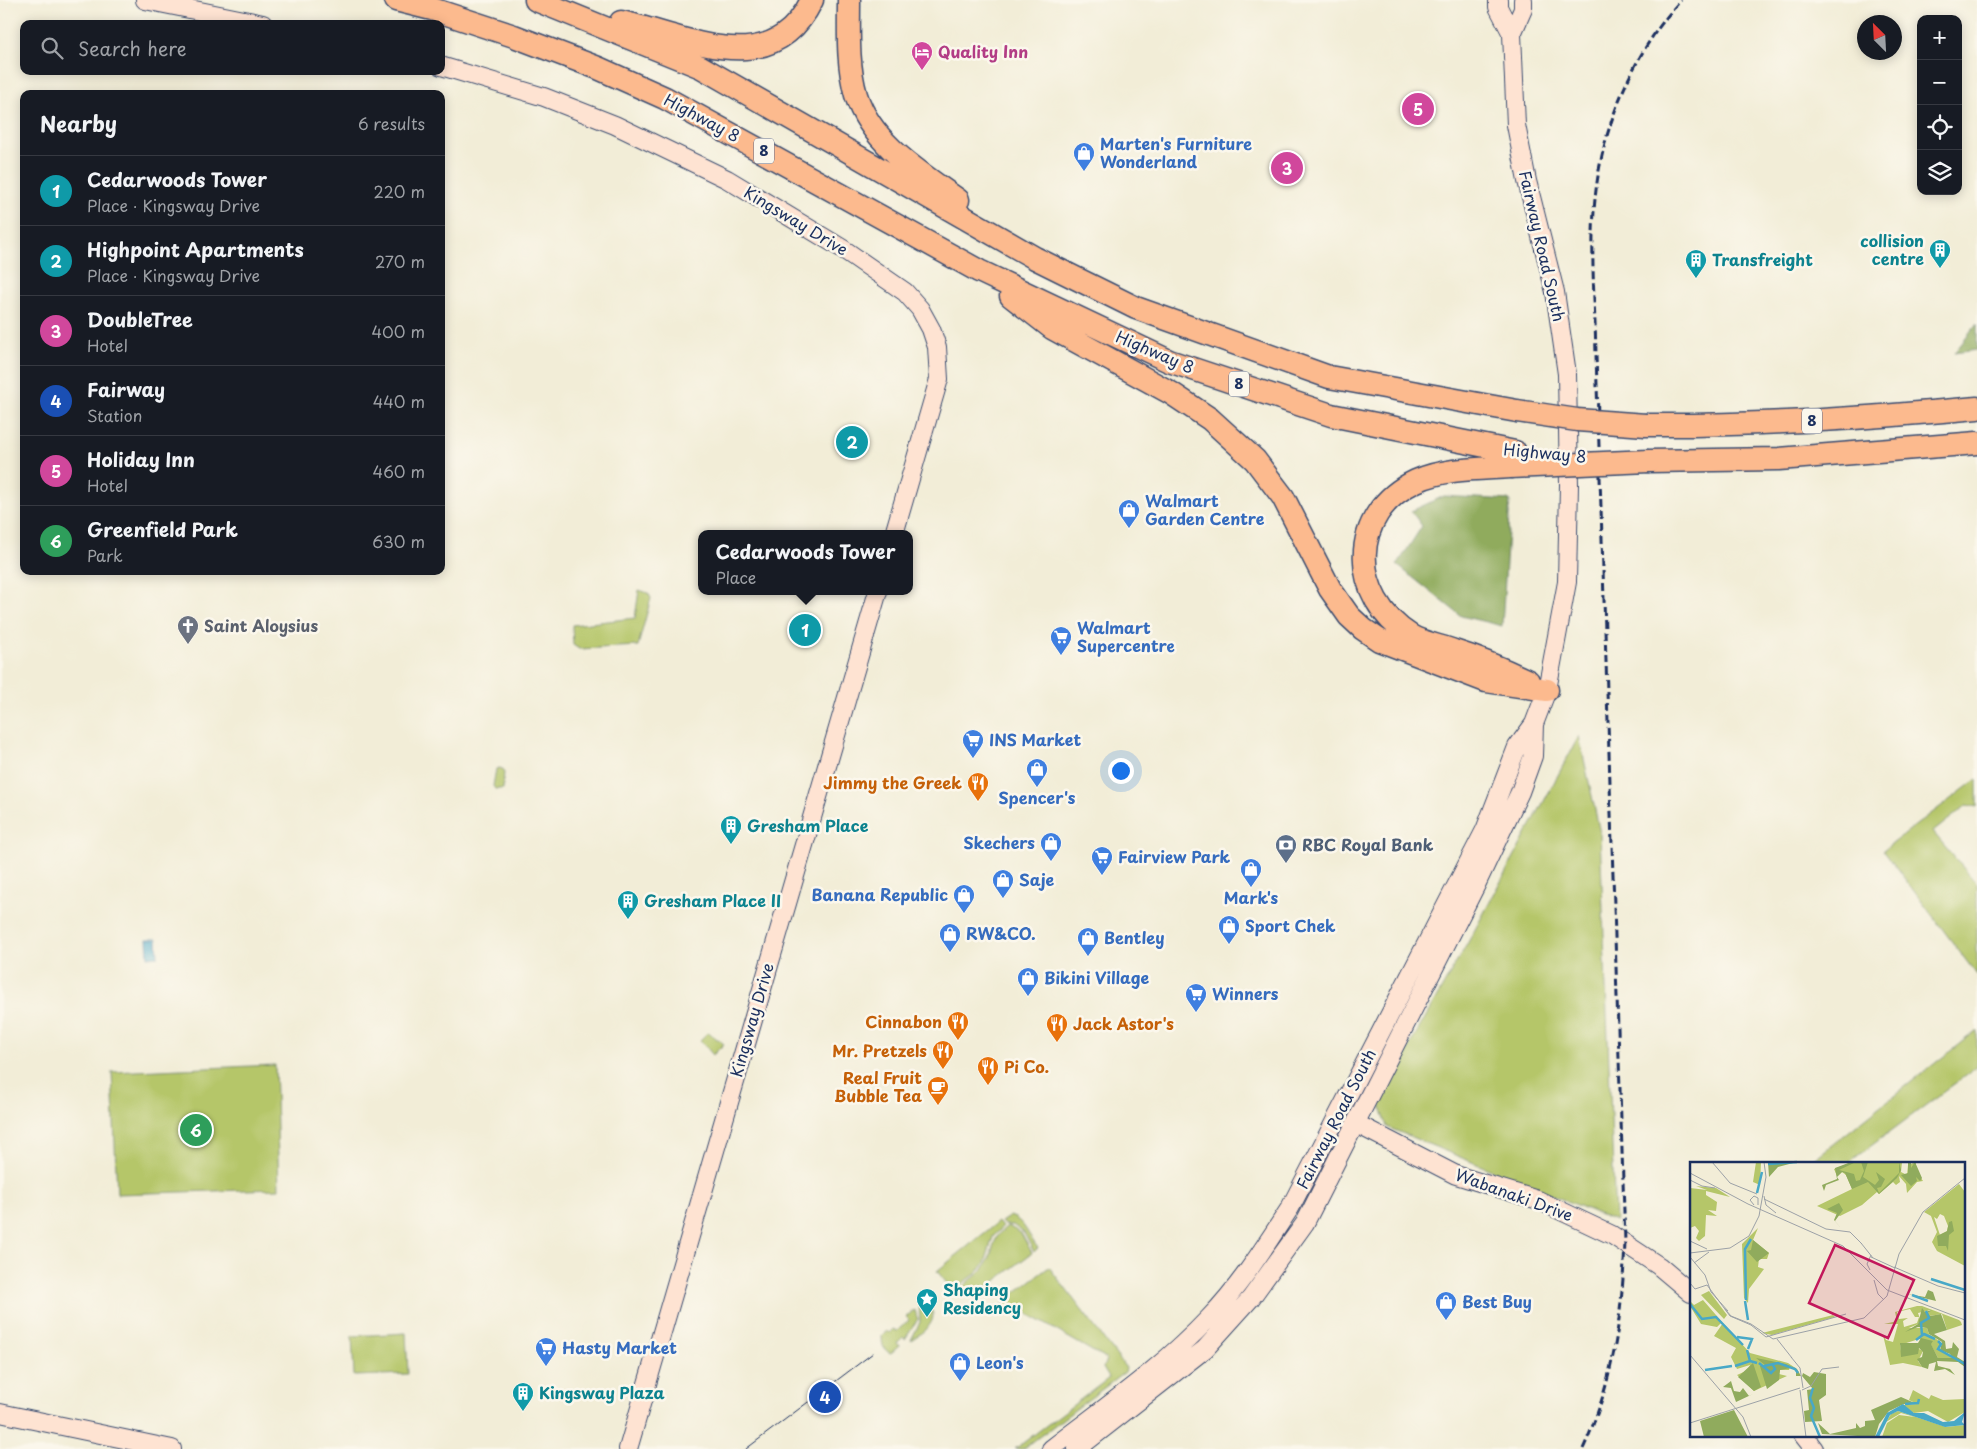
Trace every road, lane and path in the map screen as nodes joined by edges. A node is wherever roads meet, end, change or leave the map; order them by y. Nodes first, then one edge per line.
1 (145, 0) edge
2 (396, 0) edge
3 (536, 0) edge
4 (812, 0) edge
5 (849, 0) edge
6 (1498, 0) edge
7 (1523, 0) edge
8 (571, 12) junction
9 (243, 20) edge
10 (1512, 34) junction
11 (445, 67) edge
12 (989, 232) junction
13 (979, 271) junction
14 (1977, 408) edge
15 (1977, 443) edge
16 (1512, 459) junction
17 (895, 530) edge
18 (877, 595) edge
19 (1547, 690) junction
20 (1534, 724) junction
21 (1355, 1123) junction
22 (1690, 1292) edge
23 (0, 1413) edge
24 (1804, 1436) edge
25 (172, 1449) edge
26 (628, 1449) edge
27 (1051, 1449) edge
28 (1077, 1449) edge
29 (1814, 1449) edge

1 - 9 main road
2 - 13 highway, Highway 8 / 8
3 - 8 highway, Highway 8 / 8
4 - 8 highway
5 - 12 highway
6 - 10 main road, Fairway Road South
7 - 10 main road, Fairway Road South
8 - 12 highway, Highway 8 / 8
10 - 19 main road, Fairway Road South
11 - 17 main road, Kingsway Drive
12 - 14 highway, Highway 8 / 8, bridge
13 - 16 highway, Highway 8 / 8
13 - 19 highway
15 - 16 highway, Highway 8 / 8, bridge
16 - 19 highway
18 - 26 main road, Kingsway Drive
19 - 20 main road, Fairway Road South
20 - 21 main road, Fairway Road South
20 - 27 main road, Fairway Road South
21 - 22 main road, Wabanaki Drive
21 - 28 main road, Fairway Road South
23 - 25 main road
24 - 29 main road

